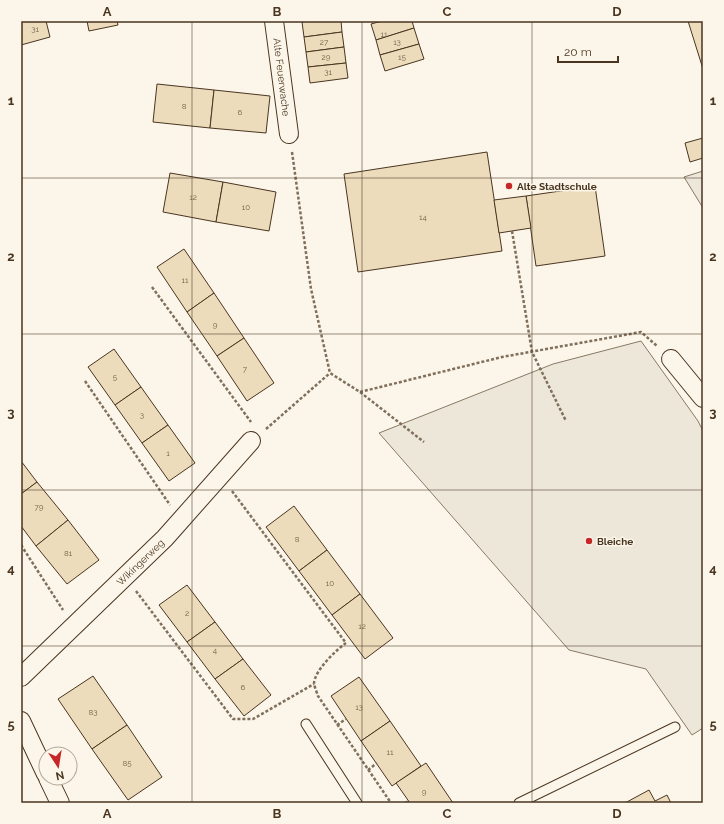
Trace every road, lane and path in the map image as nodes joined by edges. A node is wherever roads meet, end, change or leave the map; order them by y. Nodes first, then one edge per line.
1 (274, 21) edge
2 (289, 134) joint
3 (512, 231) dead end
4 (152, 287) dead end
5 (532, 352) junction
6 (671, 359) joint
7 (330, 373) junction
8 (85, 381) dead end
9 (360, 392) junction
10 (703, 398) edge
11 (566, 421) dead end
12 (256, 437) junction
13 (424, 442) dead end
14 (221, 476) junction
15 (181, 520) junction
16 (21, 544) edge
17 (125, 576) junction
18 (74, 626) junction
19 (21, 677) edge
20 (314, 684) junction
21 (346, 719) dead end
22 (21, 721) edge
23 (306, 724) dead end
24 (337, 725) junction
25 (675, 727) dead end
26 (38, 757) edge
27 (377, 763) dead end
28 (368, 770) junction
29 (52, 786) edge
30 (409, 801) dead end
31 (60, 803) edge
32 (357, 803) edge
33 (391, 803) edge
34 (406, 803) edge
35 (519, 803) edge

1 - 2 street, Alte Feuerwache
2 - 7 path
3 - 5 path
4 - 12 path
5 - 6 path
5 - 9 path
5 - 11 path
6 - 10 street
7 - 9 path
7 - 12 path
8 - 15 path
9 - 13 path
12 - 14 street, Wikingerweg
14 - 15 street, Wikingerweg
14 - 20 path
15 - 17 street, Wikingerweg
16 - 18 path
17 - 18 street, Wikingerweg
17 - 20 path
18 - 19 street, Wikingerweg
20 - 24 path
21 - 24 path
22 - 26 street
23 - 32 lane
24 - 28 path
25 - 35 lane
27 - 28 path
28 - 33 path
29 - 31 street
30 - 34 path

